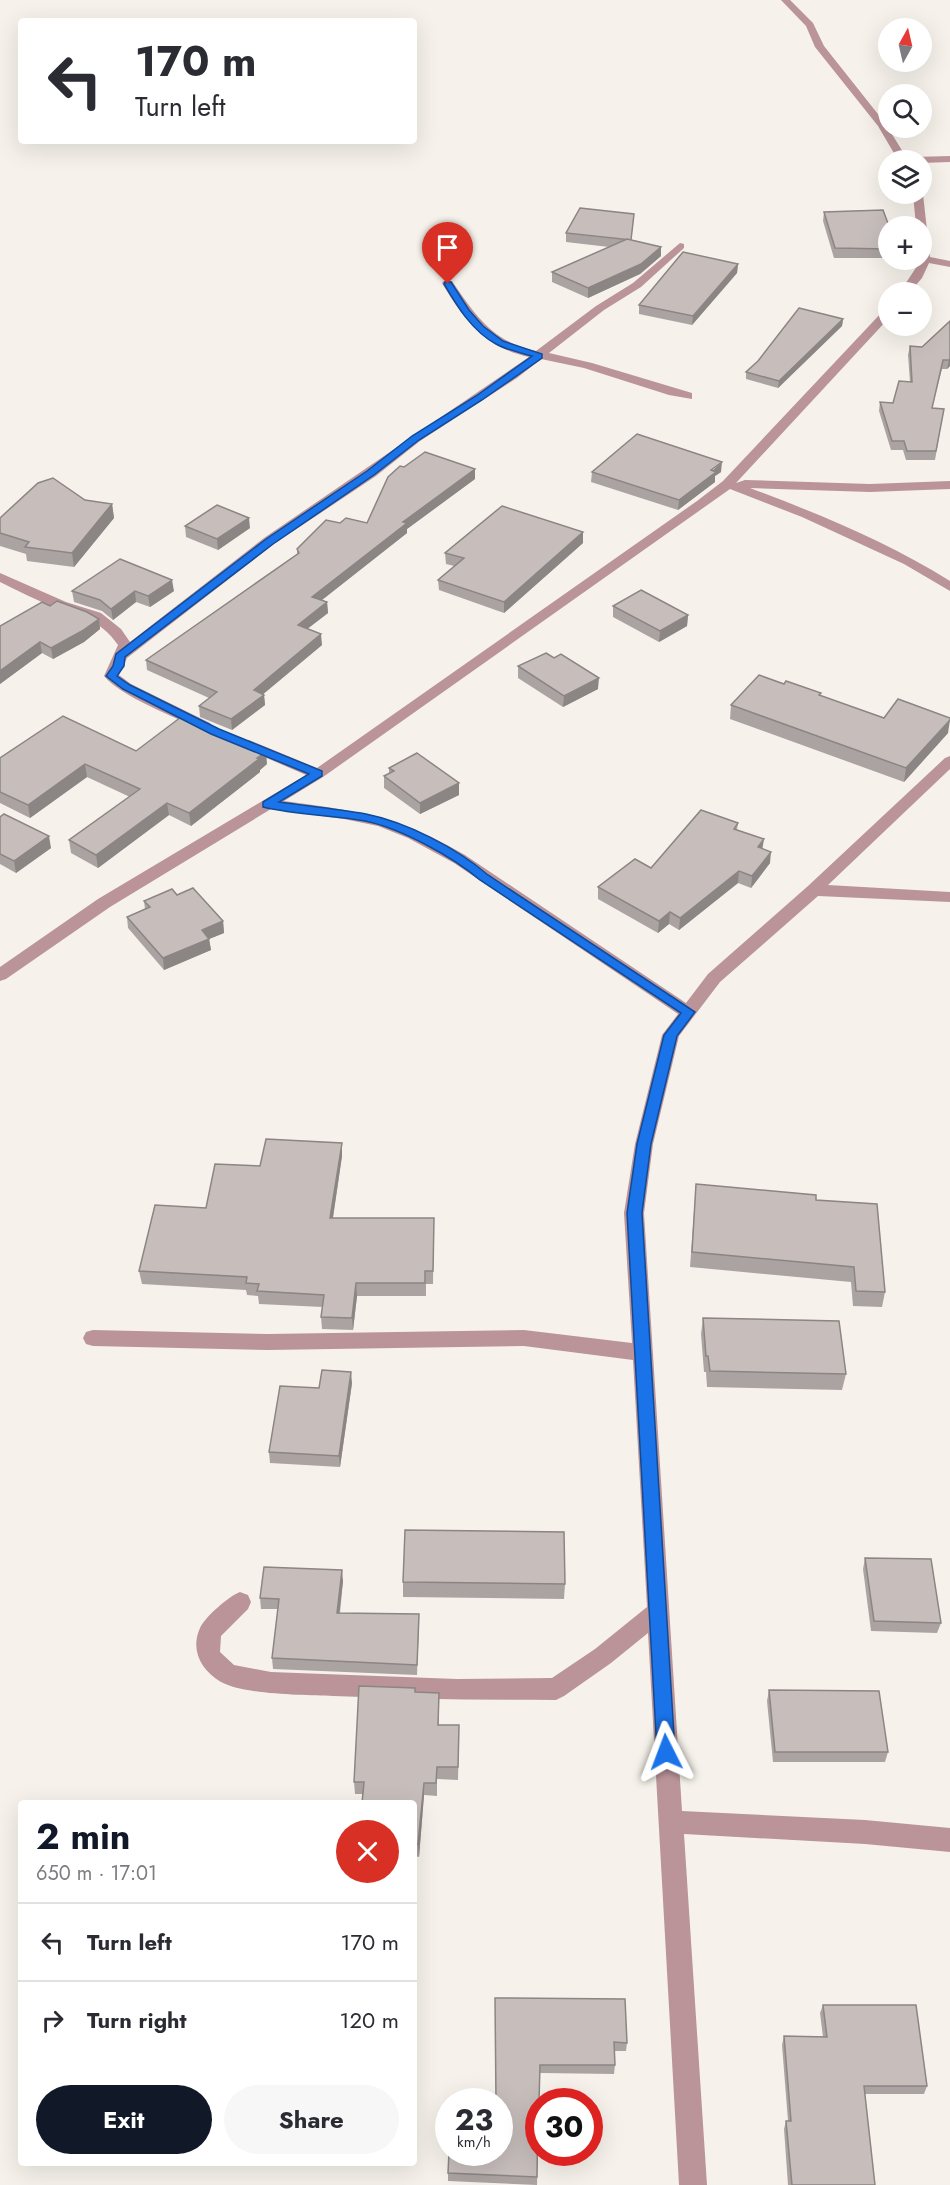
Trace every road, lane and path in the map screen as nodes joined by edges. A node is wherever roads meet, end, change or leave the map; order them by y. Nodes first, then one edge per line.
1 (784, 0) edge
2 (897, 150) edge
3 (950, 159) edge
4 (932, 160) edge
5 (680, 246) dead end
6 (932, 260) edge
7 (950, 264) edge
8 (448, 284) dead end
9 (878, 323) edge
10 (539, 356) junction
11 (688, 396) dead end
12 (728, 484) junction
13 (950, 484) edge
14 (0, 577) edge
15 (950, 587) edge
16 (120, 656) junction
17 (950, 761) edge
18 (318, 774) junction
19 (267, 804) junction
20 (814, 890) junction
21 (950, 897) edge
22 (0, 975) edge
23 (688, 1012) junction
24 (93, 1338) dead end
25 (643, 1353) junction
26 (240, 1602) dead end
27 (658, 1611) junction
28 (670, 1822) junction
29 (950, 1840) edge
30 (693, 2185) edge

1 - 2 street
3 - 4 street
5 - 10 street
6 - 7 street
8 - 10 street
9 - 12 street
10 - 11 street
10 - 16 street
12 - 13 street
12 - 15 street
12 - 18 street
14 - 16 street
16 - 18 street
17 - 20 street
18 - 19 street
19 - 22 street
19 - 23 street
20 - 21 street
20 - 23 street
23 - 25 street
24 - 25 street
25 - 27 street
26 - 27 street
27 - 28 street
28 - 29 street
28 - 30 street

